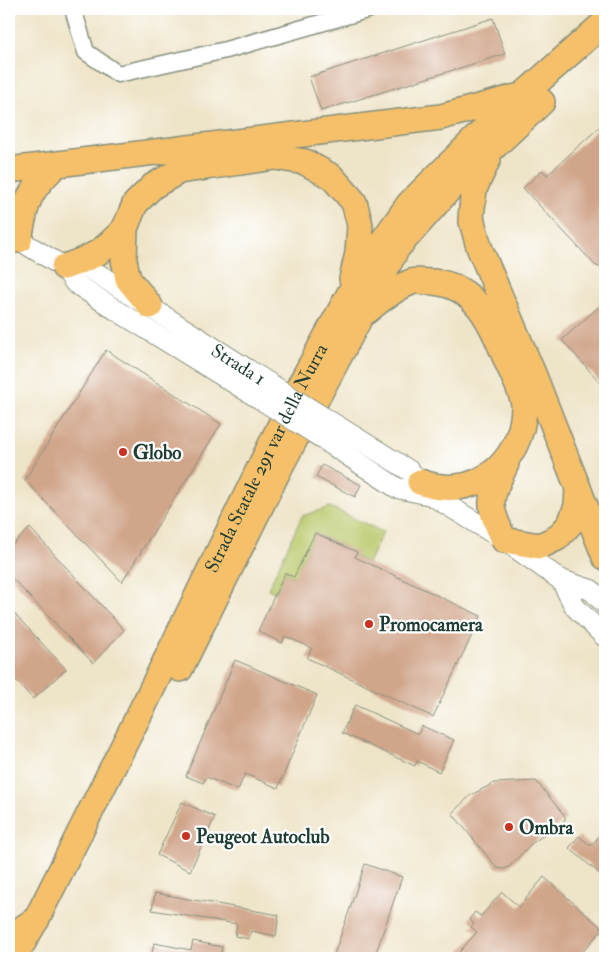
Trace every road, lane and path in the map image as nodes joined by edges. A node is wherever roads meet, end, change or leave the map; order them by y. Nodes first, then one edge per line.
1 (73, 9) edge
2 (370, 9) edge
3 (605, 22) edge
4 (605, 43) edge
5 (525, 95) junction
6 (500, 141) junction
7 (56, 165) junction
8 (9, 170) edge
9 (124, 228) junction
10 (12, 234) edge
11 (64, 267) junction
12 (349, 292) junction
13 (150, 306) junction
14 (359, 318) junction
15 (280, 401) junction
16 (510, 458) junction
17 (578, 488) junction
18 (425, 489) junction
19 (504, 540) junction
20 (605, 557) edge
21 (561, 580) junction
22 (605, 604) edge
23 (605, 637) edge
24 (36, 920) junction
25 (9, 938) edge
26 (14, 958) edge
27 (31, 958) edge

1 - 2 street
3 - 5 main road, Strada Statale 291 var della Nurra
4 - 6 main road, Strada Statale 291 var della Nurra
5 - 7 main road
5 - 12 main road, Strada Statale 291 var della Nurra
6 - 14 main road, Strada Statale 291 var della Nurra
6 - 17 main road
7 - 8 main road
7 - 10 main road
9 - 11 main road
9 - 12 main road
9 - 13 main road
10 - 11 street, Strada 1
11 - 13 street, Strada 1
11 - 15 street, Strada 1
12 - 24 main road, Strada Statale 291 var della Nurra
13 - 15 street, Strada 1
14 - 16 main road
14 - 27 main road, Strada Statale 291 var della Nurra
15 - 18 street, Strada 1, bridge
16 - 18 main road
16 - 19 main road
17 - 19 main road
17 - 20 main road
18 - 19 street, Strada 1
19 - 21 street, Strada 1
21 - 22 street, Strada 1
21 - 23 street, Strada 1
24 - 25 highway
24 - 26 main road, Strada Statale 291 var della Nurra

